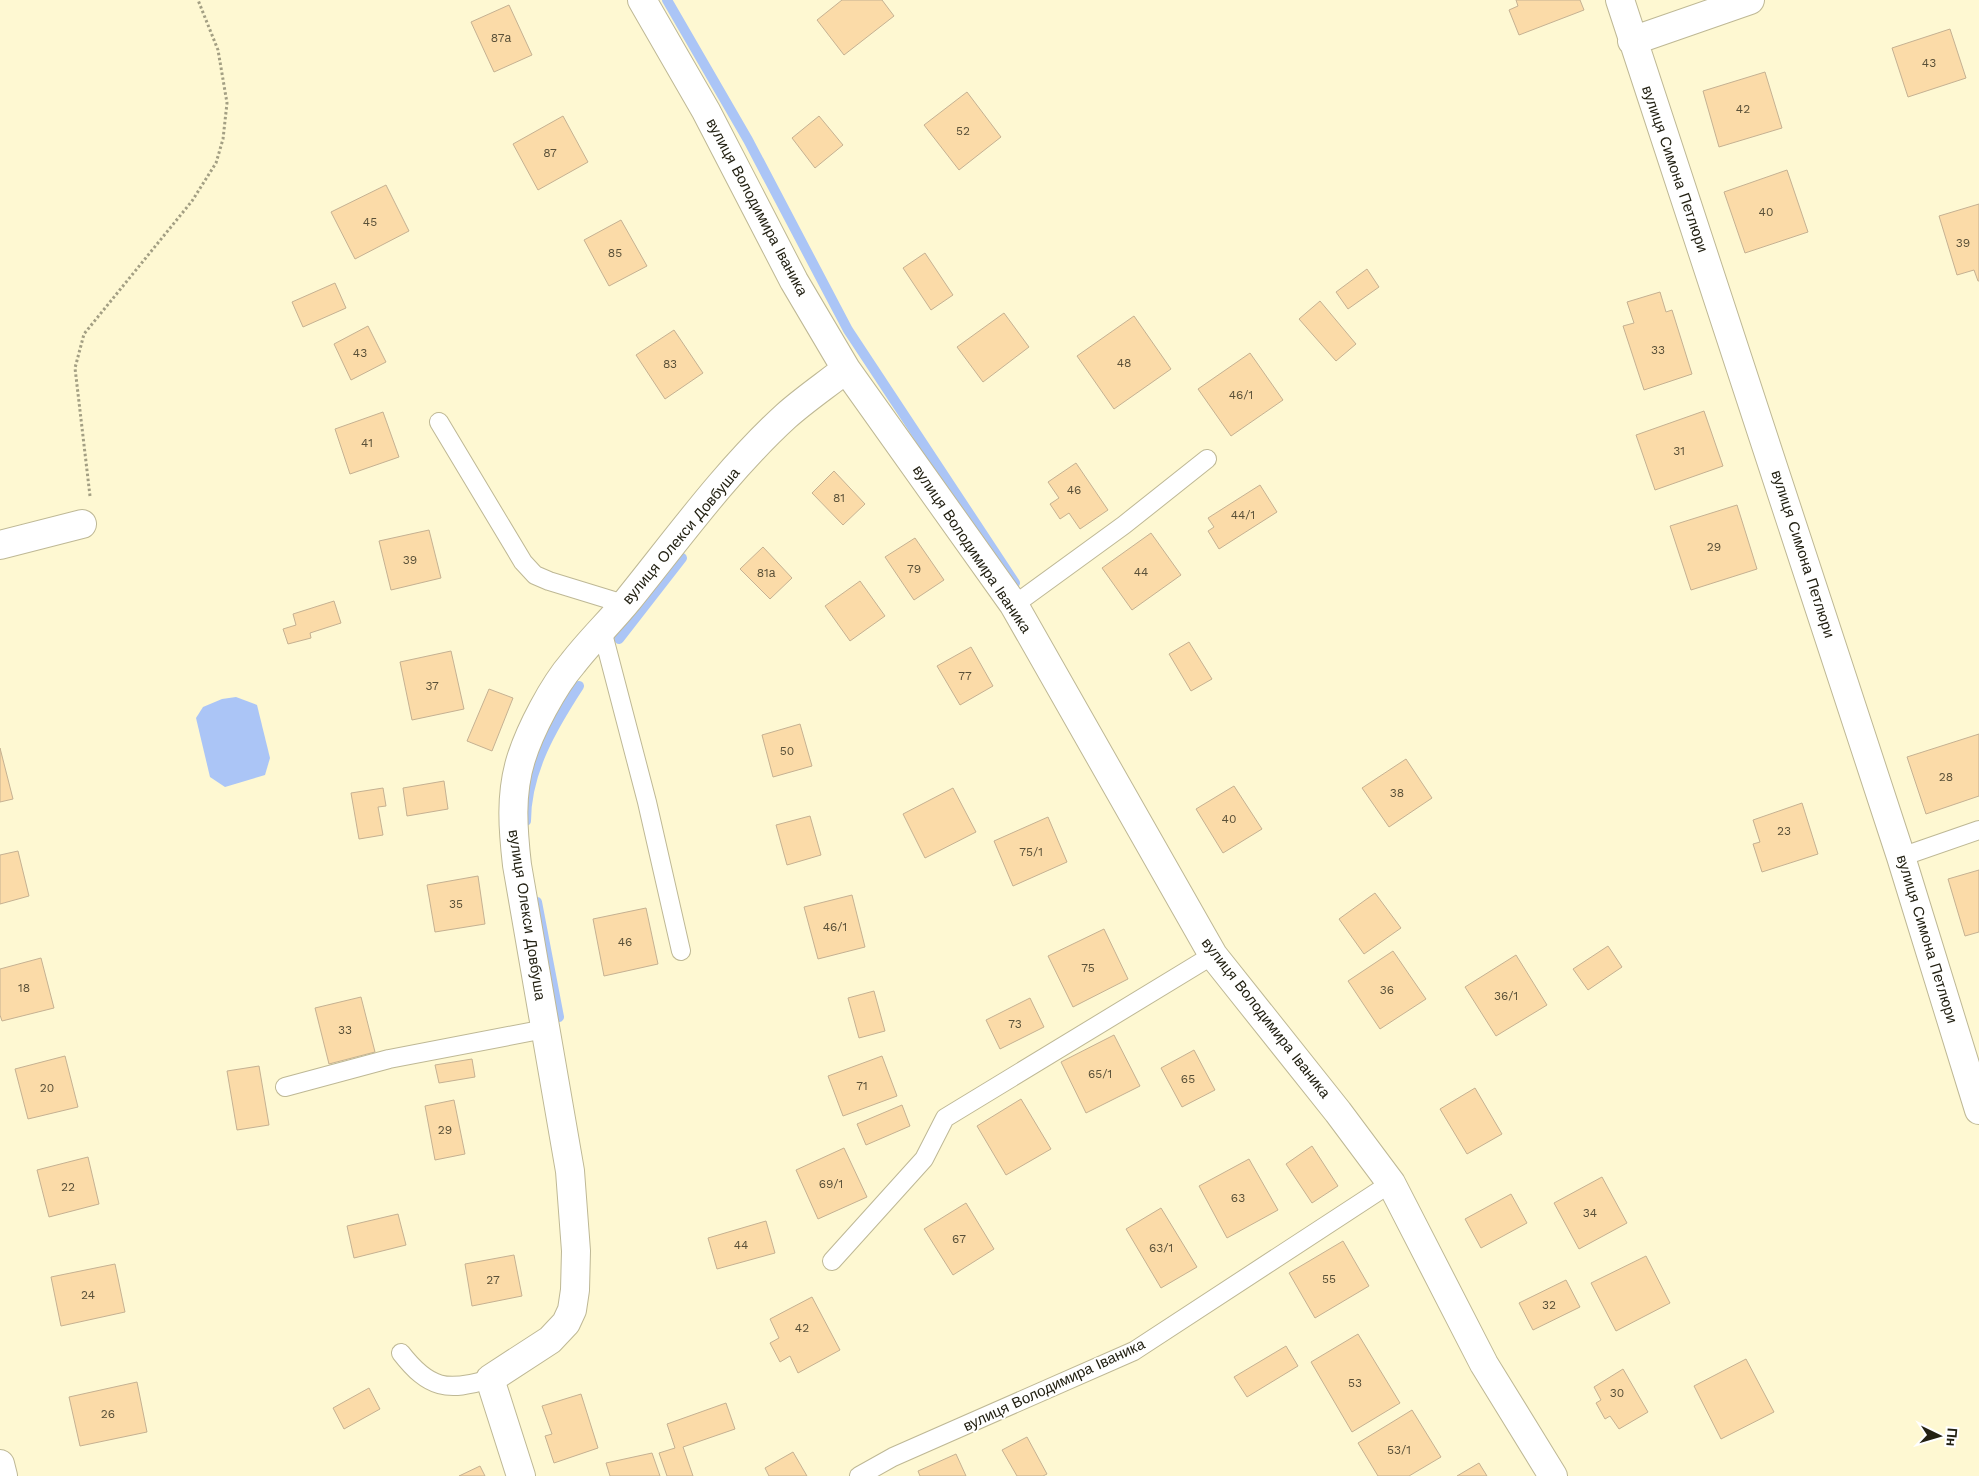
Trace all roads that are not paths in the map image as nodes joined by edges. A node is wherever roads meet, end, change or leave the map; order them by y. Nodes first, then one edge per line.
1 (642, 0) edge
2 (1620, 0) edge
3 (1750, 0) edge
4 (1632, 41) junction
5 (846, 369) junction
6 (439, 422) dead end
7 (1207, 459) dead end
8 (82, 524) road end
9 (0, 545) edge
10 (624, 604) junction
11 (1014, 605) junction
12 (602, 630) junction
13 (1979, 830) edge
14 (1902, 857) junction
15 (681, 951) dead end
16 (1213, 955) junction
17 (546, 1029) junction
18 (285, 1087) dead end
19 (1979, 1110) edge
20 (1392, 1183) junction
21 (832, 1261) dead end
22 (401, 1353) dead end
23 (490, 1379) junction
24 (0, 1464) edge
25 (3, 1476) edge
26 (521, 1476) edge
27 (859, 1476) edge
28 (1553, 1476) edge

1 - 5 street, вулиця Володимира Іваника
2 - 4 street, вулиця Симона Петлюри
3 - 4 street
4 - 14 street, вулиця Симона Петлюри
5 - 10 street, вулиця Олекси Довбуша
5 - 11 street, вулиця Володимира Іваника
6 - 10 lane
7 - 11 lane
8 - 9 street
10 - 12 street, вулиця Олекси Довбуша
11 - 16 street, вулиця Володимира Іваника
12 - 15 lane
12 - 17 street, вулиця Олекси Довбуша
13 - 14 lane
14 - 19 street, вулиця Симона Петлюри
16 - 20 street, вулиця Володимира Іваника
16 - 21 lane
17 - 18 lane
17 - 23 street, вулиця Олекси Довбуша
20 - 27 lane, вулиця Володимира Іваника
20 - 28 street, вулиця Володимира Іваника
22 - 23 lane
23 - 26 street
24 - 25 street

